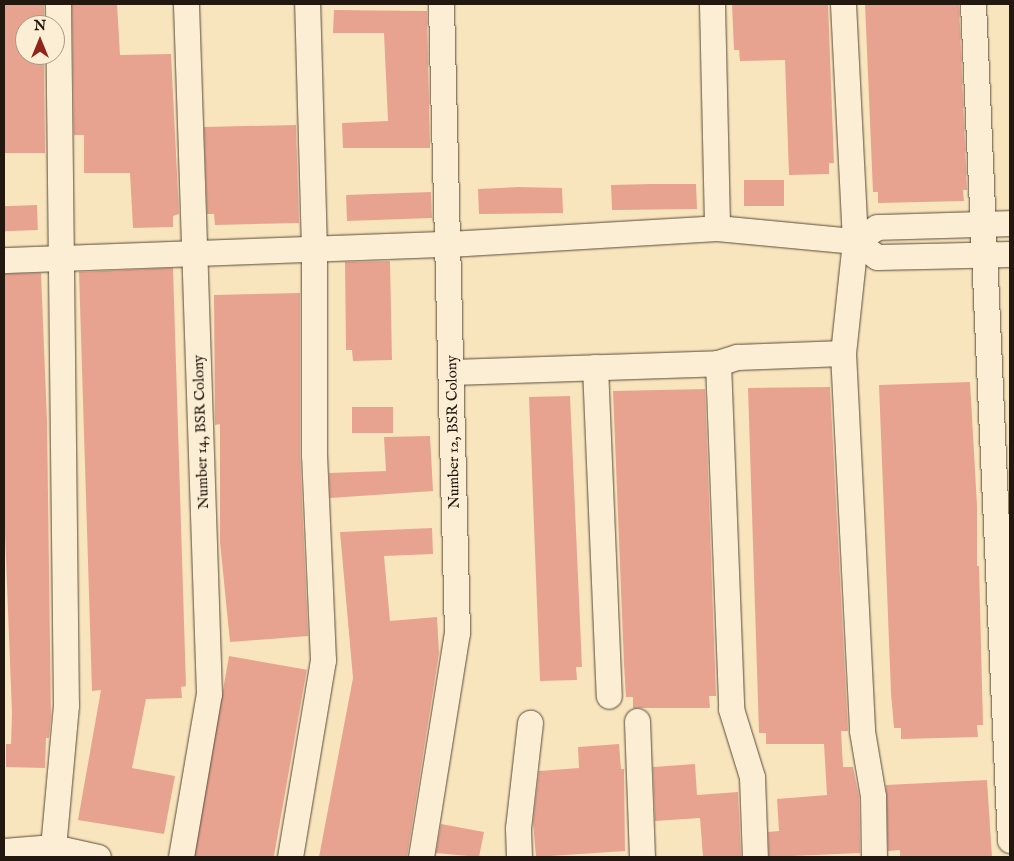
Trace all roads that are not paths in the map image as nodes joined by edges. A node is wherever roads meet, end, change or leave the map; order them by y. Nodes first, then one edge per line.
1 (58, 4) edge
2 (186, 4) edge
3 (307, 4) edge
4 (441, 4) edge
5 (712, 4) edge
6 (843, 4) edge
7 (973, 4) edge
8 (982, 223) junction
9 (1010, 223) edge
10 (717, 228) junction
11 (855, 241) junction
12 (449, 244) junction
13 (314, 250) junction
14 (195, 254) junction
15 (984, 254) junction
16 (1010, 254) edge
17 (60, 259) junction
18 (4, 260) edge
19 (843, 353) junction
20 (718, 363) junction
21 (594, 367) junction
22 (452, 372) junction
23 (609, 696) dead end
24 (637, 721) dead end
25 (530, 723) dead end
26 (1010, 840) edge
27 (46, 848) junction
28 (4, 850) edge
29 (98, 857) edge
30 (181, 857) edge
31 (290, 857) edge
32 (421, 857) edge
33 (519, 857) edge
34 (642, 857) edge
35 (755, 857) edge
36 (874, 857) edge

1 - 17 street
2 - 14 street, Number 14, BSR Colony
3 - 13 street
4 - 12 street, Number 12, BSR Colony
5 - 10 street
6 - 11 street
7 - 8 street
8 - 9 street
8 - 11 street
8 - 15 street
10 - 11 street
10 - 12 street
11 - 15 street
11 - 19 street
12 - 13 street
12 - 22 street, Number 12, BSR Colony
13 - 14 street
13 - 31 street
14 - 17 street
14 - 30 street, Number 14, BSR Colony
15 - 16 street
15 - 26 street
17 - 18 street
17 - 27 street
19 - 20 street
19 - 36 street
20 - 21 street
20 - 35 street
21 - 22 street
21 - 23 street
22 - 32 street, Number 12, BSR Colony
24 - 34 street
25 - 33 street
27 - 28 street
27 - 29 street

